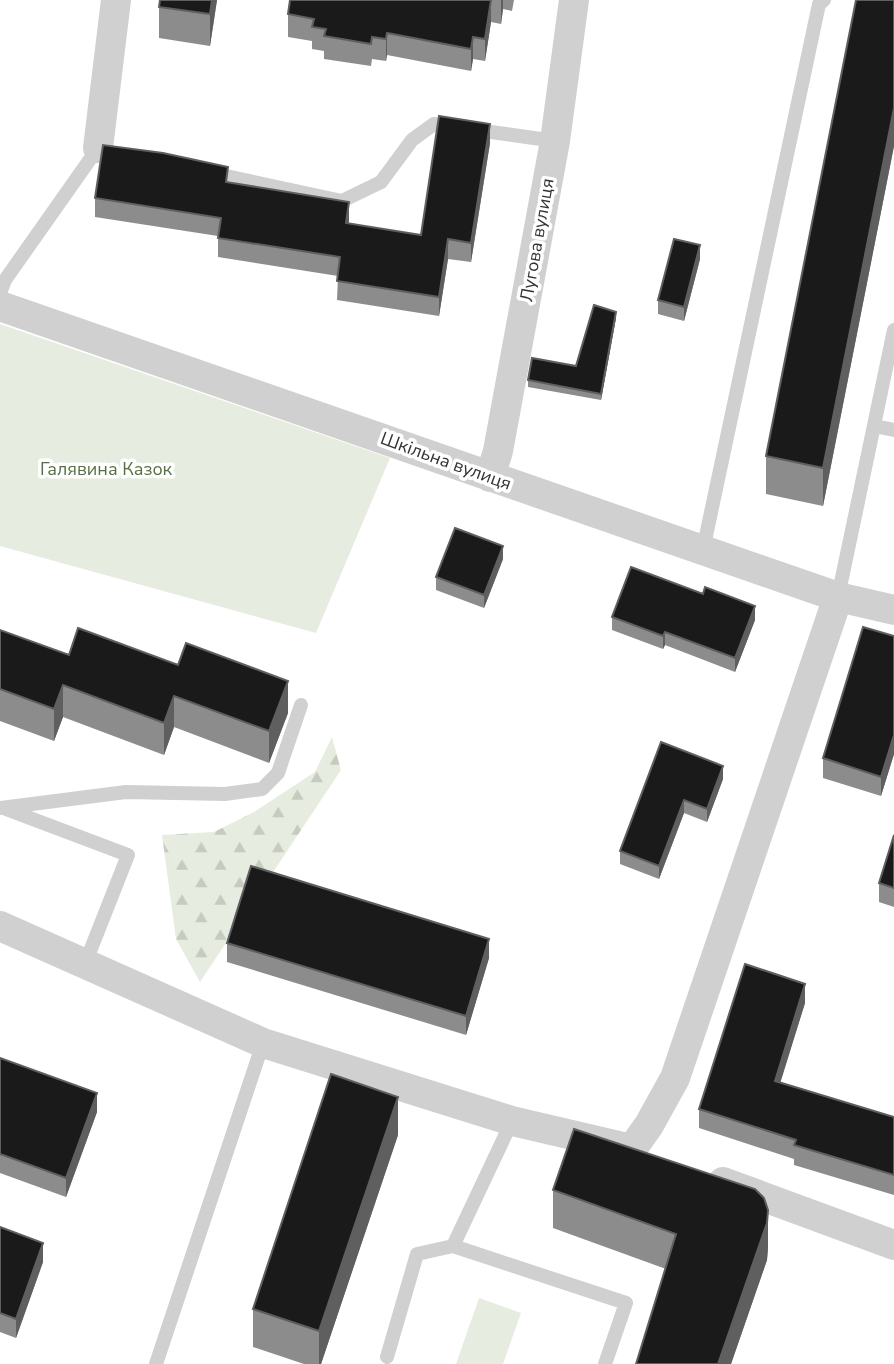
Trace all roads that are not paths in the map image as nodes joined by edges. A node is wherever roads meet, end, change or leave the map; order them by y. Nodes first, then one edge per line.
1 (116, 0) edge
2 (574, 0) edge
3 (824, 0) edge
4 (555, 141) junction
5 (110, 151) joint
6 (200, 170) edge
7 (0, 293) edge
8 (0, 306) edge
9 (894, 330) edge
10 (874, 426) junction
11 (894, 430) edge
12 (490, 477) junction
13 (703, 550) junction
14 (838, 597) junction
15 (894, 610) edge
16 (301, 705) dead end
17 (1, 808) edge
18 (0, 926) edge
19 (85, 964) junction
20 (263, 1043) junction
21 (512, 1121) junction
22 (694, 1172) edge
23 (894, 1245) edge
24 (453, 1247) junction
25 (387, 1357) dead end
26 (156, 1364) edge
27 (605, 1364) edge

1 - 5 street
2 - 4 street, Лугова вулиця
3 - 13 lane
4 - 6 lane
4 - 12 street, Лугова вулиця
5 - 7 lane
8 - 12 street, Шкільна вулиця
9 - 10 lane
10 - 11 lane
10 - 14 lane
12 - 13 street, Шкільна вулиця
13 - 14 street, Шкільна вулиця
14 - 15 street, Шкільна вулиця
14 - 21 street
16 - 17 lane
17 - 19 lane
18 - 19 street
19 - 20 street
20 - 21 street
20 - 26 lane
21 - 24 lane
22 - 23 street
24 - 25 lane
24 - 27 lane

